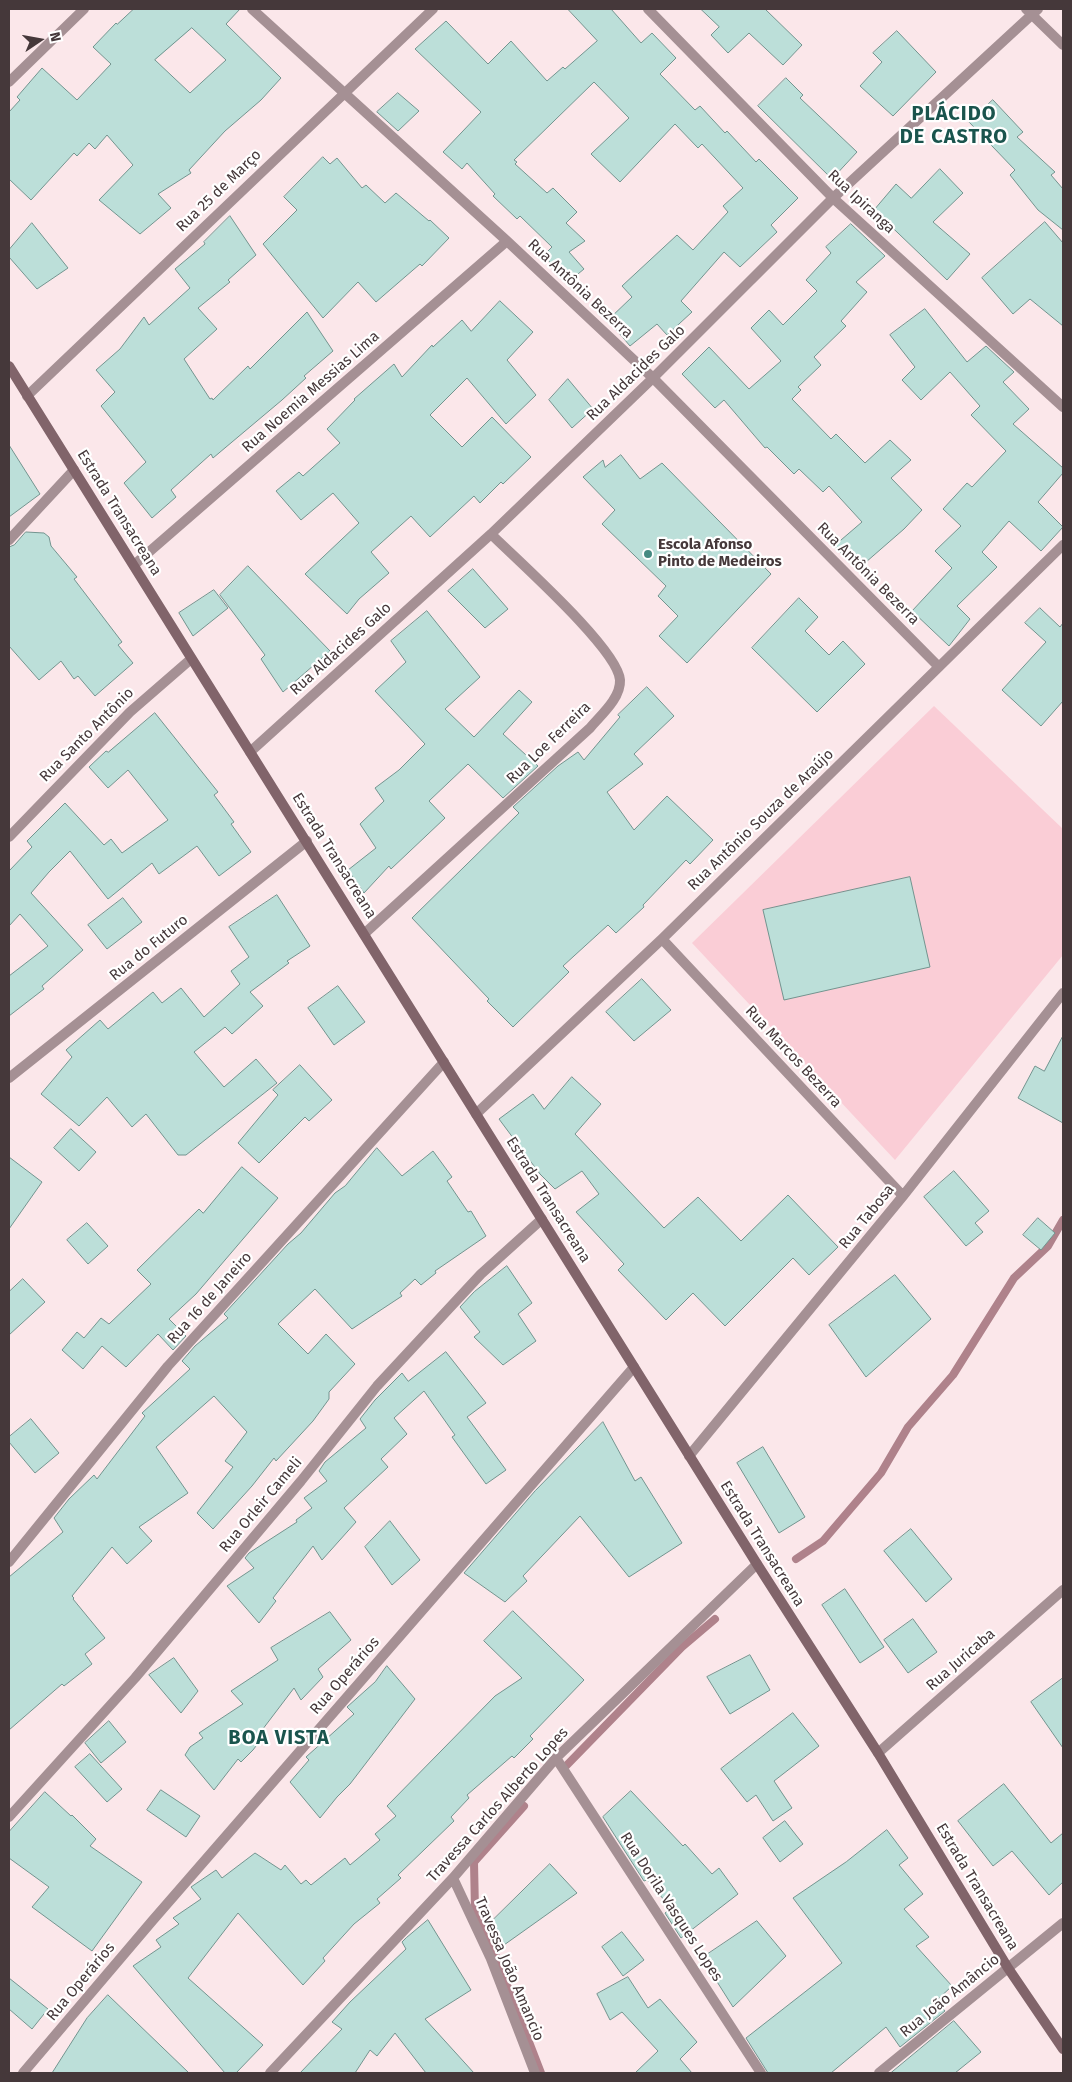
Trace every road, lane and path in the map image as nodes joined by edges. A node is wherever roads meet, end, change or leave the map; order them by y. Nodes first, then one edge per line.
1 (84, 9) edge
2 (252, 9) edge
3 (433, 9) edge
4 (648, 9) edge
5 (1032, 11) edge
6 (1063, 45) edge
7 (9, 82) edge
8 (344, 92) junction
9 (833, 198) junction
10 (507, 242) junction
11 (9, 366) edge
12 (653, 378) junction
13 (27, 396) junction
14 (1063, 408) edge
15 (74, 470) junction
16 (490, 534) junction
17 (9, 540) edge
18 (1063, 544) edge
19 (134, 565) junction
20 (191, 658) junction
21 (939, 667) junction
22 (250, 752) junction
23 (9, 837) edge
24 (307, 841) junction
25 (364, 934) junction
26 (662, 939) junction
27 (1063, 993) edge
28 (444, 1062) junction
29 (9, 1078) edge
30 (476, 1114) junction
31 (903, 1196) junction
32 (542, 1219) junction
33 (634, 1367) junction
34 (689, 1456) junction
35 (9, 1562) edge
36 (757, 1564) junction
37 (1063, 1590) edge
38 (878, 1753) junction
39 (556, 1758) junction
40 (9, 1817) edge
41 (453, 1878) junction
42 (1063, 1923) edge
43 (1008, 1968) junction
44 (1063, 2049) edge
45 (23, 2073) edge
46 (270, 2073) edge
47 (535, 2073) edge
48 (761, 2073) edge
49 (879, 2073) edge

1 - 7 street
2 - 8 street, Rua Antônia Bezerra
3 - 8 street, Rua 25 de Março
4 - 9 street, Rua Ipiranga
5 - 6 street
5 - 9 street, Rua Aldacides Galo
8 - 10 street, Rua Antônia Bezerra
8 - 13 street, Rua 25 de Março
9 - 12 street, Rua Aldacides Galo
9 - 14 street, Rua Ipiranga
10 - 12 street, Rua Antônia Bezerra
10 - 19 street, Rua Noemia Messias Lima
11 - 13 street, Estrada Transacreana
12 - 16 street, Rua Aldacides Galo
12 - 21 street, Rua Antônia Bezerra
13 - 15 street, Estrada Transacreana
15 - 17 street
15 - 19 street, Estrada Transacreana
16 - 22 street, Rua Aldacides Galo
16 - 25 street, Rua Loe Ferreira
18 - 21 street, Rua Antônio Souza de Araújo
19 - 20 street, Estrada Transacreana
20 - 22 street, Estrada Transacreana
20 - 23 street, Rua Santo Antônio
21 - 26 street, Rua Antônio Souza de Araújo
22 - 24 street, Estrada Transacreana
24 - 25 street, Estrada Transacreana
24 - 29 street, Rua do Futuro
25 - 28 street, Estrada Transacreana
26 - 30 street, Rua Antônio Souza de Araújo
26 - 31 street, Rua Marcos Bezerra
27 - 31 street, Rua Tabosa
28 - 30 street, Estrada Transacreana
28 - 35 street, Rua 16 de Janeiro
30 - 32 street, Estrada Transacreana
31 - 34 street, Rua Tabosa
32 - 33 street, Estrada Transacreana
32 - 40 street, Rua Orleir Cameli
33 - 34 street, Estrada Transacreana
33 - 45 street, Rua Operários
34 - 36 street, Estrada Transacreana
36 - 38 street, Estrada Transacreana
36 - 39 street, Travessa Carlos Alberto Lopes
37 - 38 street, Rua Juricaba
38 - 43 street, Estrada Transacreana
39 - 41 street, Travessa Carlos Alberto Lopes
39 - 48 street, Rua Dorila Vasques Lopes
41 - 46 street, Travessa Carlos Alberto Lopes
41 - 47 street, Travessa João Amancio
42 - 43 street, Rua João Amâncio
43 - 44 street, Estrada Transacreana
43 - 49 street, Rua João Amâncio

